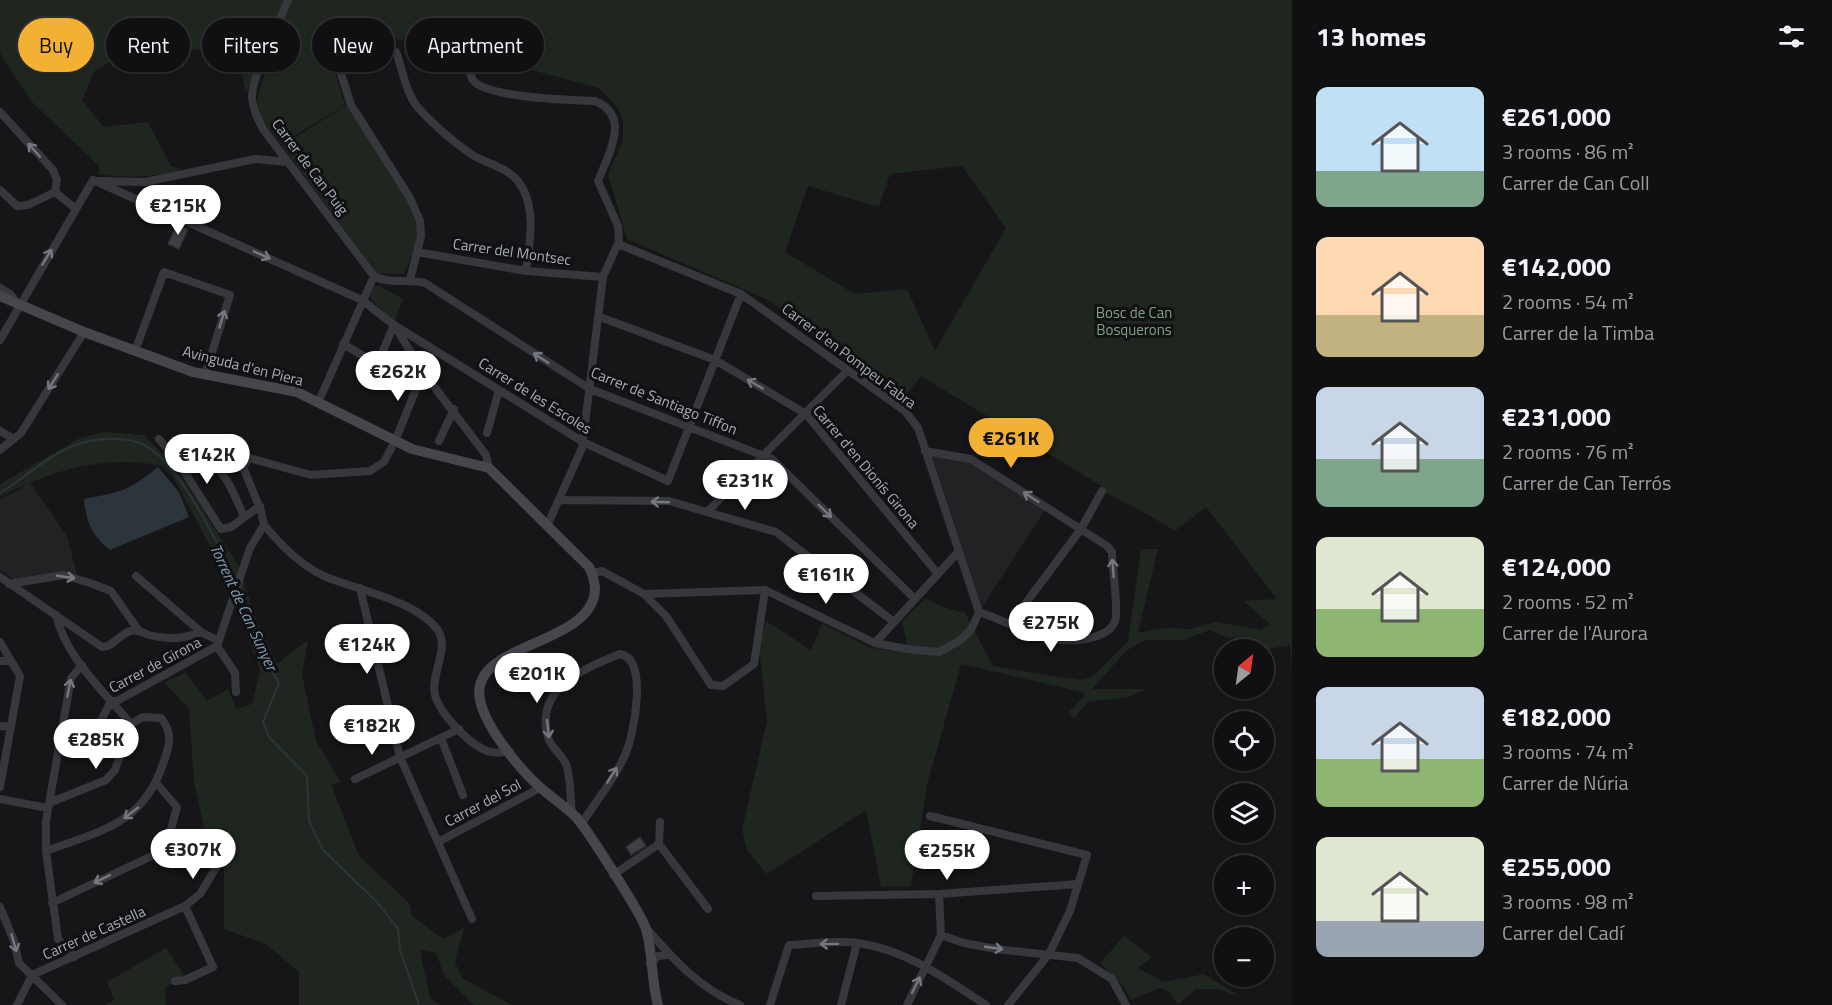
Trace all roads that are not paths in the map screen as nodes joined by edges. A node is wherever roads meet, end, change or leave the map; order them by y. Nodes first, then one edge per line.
1 (288, 0) edge
2 (396, 52) dead end
3 (341, 72) edge
4 (470, 72) edge
5 (0, 112) edge
6 (288, 162) junction
7 (93, 180) junction
8 (0, 190) edge
9 (55, 192) junction
10 (76, 209) junction
11 (618, 244) junction
12 (417, 252) junction
13 (526, 271) junction
14 (374, 276) junction
15 (603, 277) junction
16 (410, 279) junction
17 (0, 288) edge
18 (741, 294) junction
19 (0, 296) edge
20 (362, 300) junction
21 (19, 305) junction
22 (600, 317) junction
23 (394, 325) junction
24 (84, 332) junction
25 (0, 340) edge
26 (343, 344) junction
27 (135, 351) junction
28 (715, 360) junction
29 (848, 370) junction
30 (423, 372) junction
31 (205, 375) junction
32 (590, 389) junction
33 (499, 390) junction
34 (318, 403) junction
35 (454, 409) junction
36 (806, 414) junction
37 (689, 426) junction
38 (0, 431) edge
39 (487, 433) dead end
40 (14, 439) junction
41 (159, 439) dead end
42 (395, 441) junction
43 (439, 441) dead end
44 (583, 442) junction
45 (192, 444) dead end
46 (0, 450) edge
47 (925, 451) junction
48 (763, 456) junction
49 (489, 468) junction
50 (1102, 491) dead end
51 (560, 500) junction
52 (260, 506) junction
53 (707, 512) junction
54 (244, 517) junction
55 (264, 525) junction
56 (547, 526) junction
57 (1081, 529) junction
58 (958, 552) junction
59 (593, 573) junction
60 (938, 574) junction
61 (135, 576) dead end
62 (0, 577) edge
63 (9, 584) junction
64 (360, 588) junction
65 (765, 590) junction
66 (644, 594) junction
67 (915, 599) junction
68 (979, 612) junction
69 (56, 615) junction
70 (894, 622) junction
71 (1011, 623) junction
72 (139, 631) junction
73 (201, 632) junction
74 (0, 642) edge
75 (217, 643) junction
76 (875, 643) junction
77 (0, 661) edge
78 (11, 661) junction
79 (82, 665) junction
80 (236, 692) dead end
81 (111, 701) junction
82 (131, 724) junction
83 (0, 726) edge
84 (11, 727) junction
85 (459, 729) junction
86 (441, 738) junction
87 (58, 752) junction
88 (510, 752) junction
89 (400, 757) junction
90 (355, 779) dead end
91 (157, 784) junction
92 (0, 787) edge
93 (540, 788) junction
94 (463, 795) dead end
95 (0, 799) edge
96 (49, 806) junction
97 (572, 814) junction
98 (930, 816) dead end
99 (660, 822) dead end
100 (581, 825) junction
101 (438, 842) junction
102 (659, 844) junction
103 (46, 851) junction
104 (217, 866) dead end
105 (613, 875) junction
106 (1078, 884) junction
107 (939, 894) junction
108 (816, 896) dead end
109 (52, 903) junction
110 (185, 906) junction
111 (0, 907) edge
112 (708, 909) dead end
113 (472, 919) dead end
114 (646, 928) junction
115 (941, 935) junction
116 (857, 943) junction
117 (662, 945) junction
118 (648, 947) junction
119 (1049, 954) junction
120 (668, 955) junction
121 (74, 957) junction
122 (677, 961) junction
123 (650, 963) junction
124 (926, 966) junction
125 (32, 975) junction
126 (175, 981) dead end
127 (17, 1005) edge
128 (62, 1005) edge
129 (658, 1005) edge
130 (740, 1005) edge
131 (770, 1005) edge
132 (841, 1005) edge
133 (907, 1005) edge
134 (986, 1005) edge
135 (1008, 1005) edge
136 (1126, 1005) edge

1 - 6 street, Carrer de Can Puig
2 - 13 street
3 - 12 street
4 - 11 street
9 -> 5 street
6 - 7 street
6 - 14 street, Carrer de Can Puig
7 - 10 street
7 -> 20 street
8 - 9 street
9 - 10 street
21 -> 10 street
11 - 15 street
11 - 18 street, Carrer d'en Pompeu Fabra
12 - 13 street, Carrer del Montsec
12 - 16 street
13 - 15 street, Carrer del Montsec
14 - 16 street, Carrer de Santiago Tiffon
14 - 20 street
15 - 22 street
32 -> 16 street, Carrer de Santiago Tiffon
17 - 21 street, Avinguda d'en Piera
18 - 28 street
18 - 29 street, Carrer d'en Pompeu Fabra
19 - 21 street, Avinguda d'en Piera
20 - 23 street
20 - 26 street
21 - 24 street, Avinguda d'en Piera
21 - 25 street
22 - 28 street, Carrer d'en Dionís Girona
22 - 32 street
23 - 26 street
23 - 30 street
23 - 33 street, Carrer de les Escoles
24 - 27 street, Avinguda d'en Piera
24 -> 40 street
26 - 34 street
27 - 31 street, Avinguda d'en Piera
31 -> 27 street
36 -> 28 street, Carrer d'en Dionís Girona
28 - 37 street
29 - 36 street
29 - 47 street, Carrer d'en Pompeu Fabra
30 - 35 street
30 - 42 street
31 - 34 street, Avinguda d'en Piera
32 - 37 street, Carrer de Santiago Tiffon
32 - 44 street
33 - 39 street
33 - 44 street, Carrer de les Escoles
34 - 42 street, Avinguda d'en Piera
35 - 43 street
35 - 49 street
36 - 48 street
36 - 60 street, Carrer d'en Dionís Girona
37 - 44 street, Carrer de les Escoles
37 - 48 street, Carrer de Santiago Tiffon
38 - 40 street
40 - 46 street
41 - 54 street
42 - 49 street, Avinguda d'en Piera
42 - 52 street
44 - 51 street
45 - 54 street
57 -> 47 street
47 - 58 street, Carrer d'en Pompeu Fabra
48 - 53 street
48 -> 67 street, Carrer de Santiago Tiffon
49 - 56 street
50 - 57 street
53 -> 51 street
51 - 56 street
52 - 54 street
52 - 55 street
53 - 70 street
55 - 64 street
55 - 75 street
56 - 59 street
57 - 71 street
71 -> 57 street
58 - 60 street
58 - 68 street, Carrer d'en Pompeu Fabra
59 - 66 street
59 - 88 street
60 - 67 street
61 - 73 street
62 - 63 street
63 - 69 street
63 -> 72 street
64 - 85 street
64 - 89 street
65 - 66 street
65 - 66 street
65 - 76 street
67 - 70 street
68 - 71 street
68 - 76 street
69 - 72 street
69 - 79 street
70 - 76 street
72 - 73 street
73 - 75 street
74 - 78 street
75 - 80 street
75 - 81 street, Carrer de Girona
77 - 78 street
78 - 84 street
79 - 81 street
87 -> 79 street
81 - 82 street
81 - 87 street, Carrer de Girona
82 - 91 street
82 - 96 street
83 - 84 street
84 - 92 street
85 - 86 street
85 - 88 street
86 - 89 street
86 - 94 street
87 - 96 street
88 - 93 street
89 - 90 street
89 - 101 street
91 -> 103 street
91 -> 109 street
93 - 97 street
93 - 101 street, Carrer del Sol
95 - 96 street
96 - 103 street
97 - 100 street
100 -> 97 street
98 - 106 street
99 - 102 street
100 - 105 street
101 - 113 street
102 - 105 street
102 - 112 street
103 - 109 street
104 - 110 street, Carrer de Castella
105 - 114 street
106 - 107 street
106 - 119 street
107 - 108 street
107 - 115 street
109 - 121 street
110 - 121 street, Carrer de Castella
110 - 126 street
111 -> 125 street
114 - 117 street
114 - 118 street
115 -> 119 street
115 - 124 street
116 - 124 street
116 -> 131 street
116 - 132 street
117 - 118 street
117 - 122 street
118 - 120 street
118 - 123 street
119 - 135 street
119 - 136 street
120 - 122 street
120 - 123 street
121 - 125 street, Carrer de Castella
122 - 130 street
123 - 129 street
133 -> 124 street
124 - 134 street
125 - 127 street
125 - 128 street

